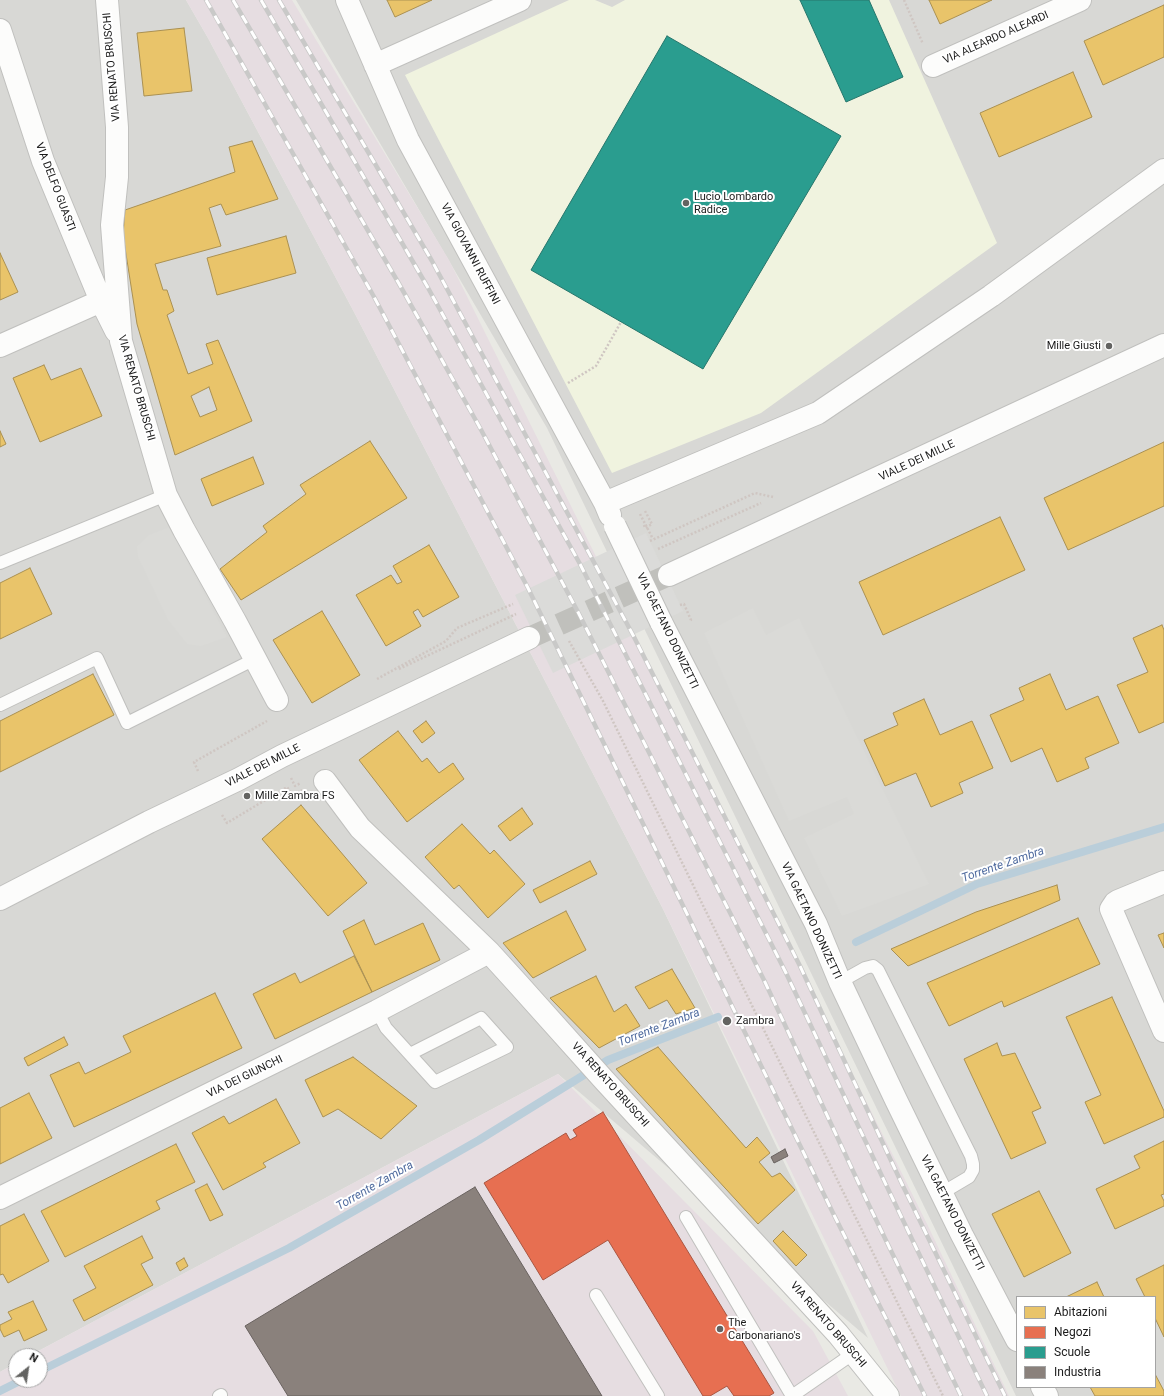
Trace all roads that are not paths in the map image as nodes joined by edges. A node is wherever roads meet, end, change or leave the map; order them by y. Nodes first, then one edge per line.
1 (107, 0) edge
2 (347, 0) edge
3 (520, 0) edge
4 (1080, 0) edge
5 (0, 30) edge
6 (375, 65) junction
7 (933, 66) road end
8 (8, 79) edge
9 (1164, 170) edge
10 (101, 301) junction
11 (120, 341) junction
12 (1164, 345) edge
13 (0, 346) edge
14 (166, 495) junction
15 (604, 503) junction
16 (0, 563) edge
17 (669, 575) tunnel mouth
18 (529, 638) tunnel mouth
19 (254, 659) junction
20 (277, 700) road end
21 (0, 705) edge
22 (325, 781) road end
23 (1164, 882) edge
24 (0, 899) edge
25 (489, 952) junction
26 (840, 982) junction
27 (377, 1011) junction
28 (1164, 1031) edge
29 (410, 1054) junction
30 (942, 1193) junction
31 (0, 1198) edge
32 (686, 1217) dead end
33 (596, 1295) dead end
34 (1016, 1338) edge
35 (854, 1353) junction
36 (658, 1396) edge
37 (792, 1396) edge
38 (888, 1396) edge

1 - 11 street, VIA RENATO BRUSCHI
2 - 6 street, VIA GIOVANNI RUFFINI
3 - 6 street
4 - 7 street, VIA ALEARDO ALEARDI
5 - 8 street, VIA DELFO GUASTI
6 - 15 street, VIA GIOVANNI RUFFINI
8 - 10 street, VIA DELFO GUASTI
9 - 15 street
10 - 11 street, VIA DELFO GUASTI
10 - 13 street
11 - 14 street, VIA RENATO BRUSCHI
12 - 17 street, VIALE DEI MILLE
14 - 16 lane
14 - 19 street, VIA RENATO BRUSCHI
15 - 26 street, VIA GAETANO DONIZETTI, bridge
18 - 24 street, VIALE DEI MILLE
19 - 20 street, VIA RENATO BRUSCHI
19 - 21 lane
22 - 25 street, VIA RENATO BRUSCHI
23 - 28 street
25 - 27 street, VIA DEI GIUNCHI
25 - 35 street, VIA RENATO BRUSCHI
26 - 30 street, VIA GAETANO DONIZETTI
26 - 30 lane
27 - 29 lane
27 - 31 street, VIA DEI GIUNCHI
29 - 29 lane
30 - 34 street, VIA GAETANO DONIZETTI
32 - 37 lane
33 - 36 lane
35 - 37 lane
35 - 38 street, VIA RENATO BRUSCHI

